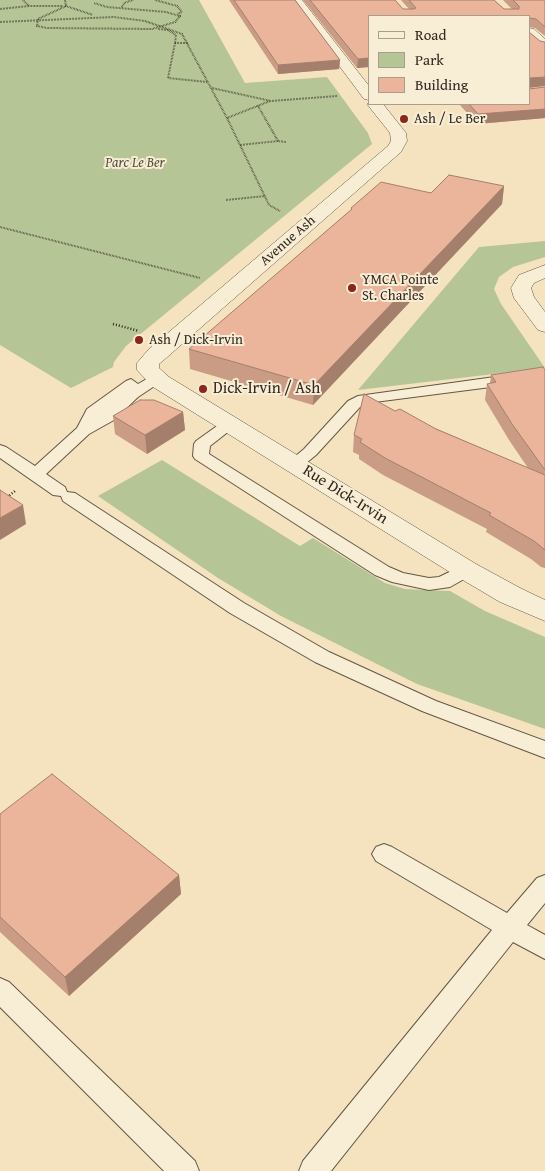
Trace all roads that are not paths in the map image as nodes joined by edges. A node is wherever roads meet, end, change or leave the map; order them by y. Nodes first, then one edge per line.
1 (296, 0) edge
2 (530, 33) edge
3 (545, 46) edge
4 (368, 91) edge
5 (379, 105) edge
6 (545, 271) edge
7 (545, 326) edge
8 (545, 375) edge
9 (153, 376) junction
10 (230, 424) junction
11 (0, 450) edge
12 (294, 464) junction
13 (35, 476) junction
14 (466, 570) junction
15 (545, 611) edge
16 (545, 750) edge
17 (384, 854) dead end
18 (545, 885) edge
19 (512, 927) junction
20 (545, 948) edge
21 (0, 990) edge
22 (185, 1171) edge
23 (313, 1171) edge

1 - 4 street, Avenue Ash
2 - 3 street
5 - 9 street, Avenue Ash
6 - 7 street
8 - 12 lane
9 - 10 street, Rue Dick-Irvin
9 - 13 lane
10 - 12 street, Rue Dick-Irvin
10 - 14 lane
11 - 13 lane
12 - 14 street, Rue Dick-Irvin
13 - 16 lane
14 - 15 street, Rue Dick-Irvin
17 - 19 lane
18 - 19 lane
19 - 20 lane
19 - 23 lane
21 - 22 lane

